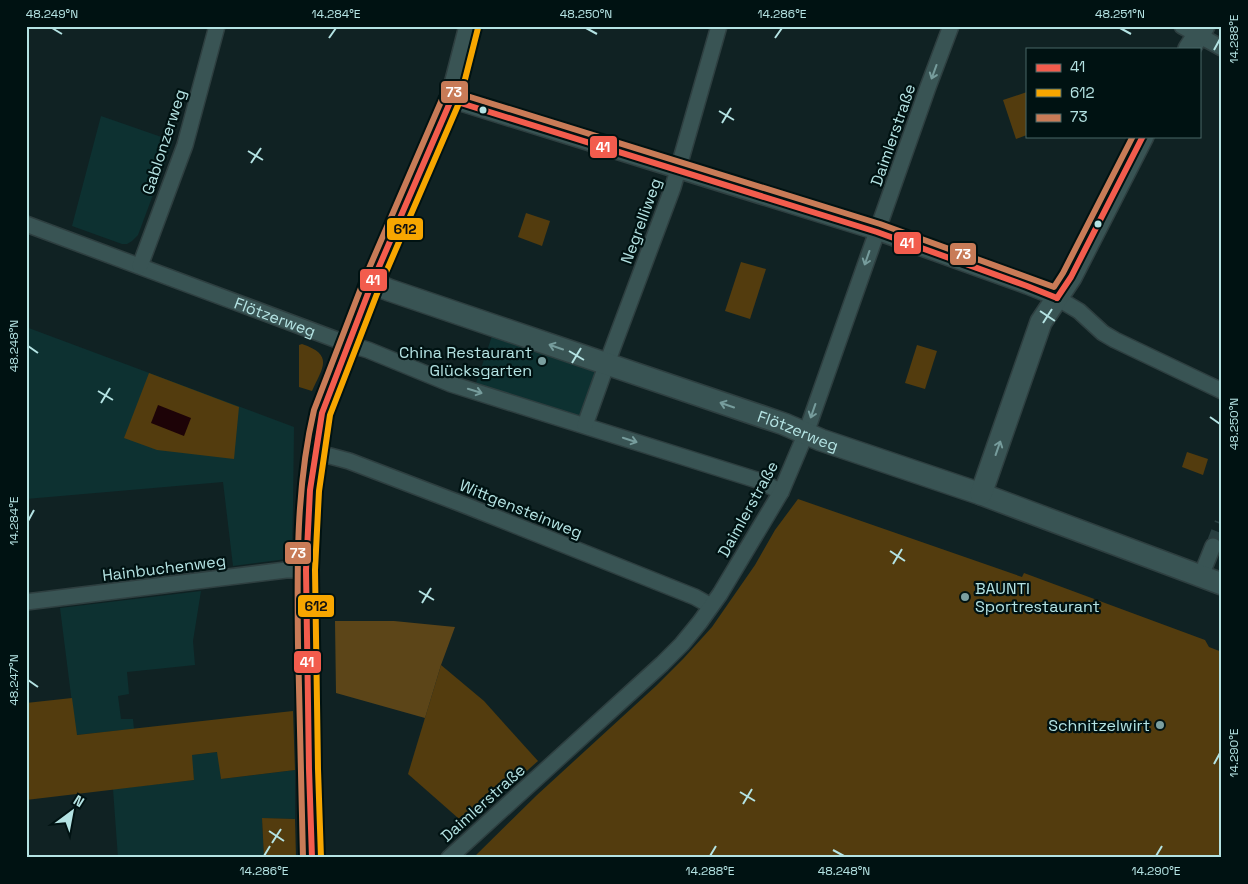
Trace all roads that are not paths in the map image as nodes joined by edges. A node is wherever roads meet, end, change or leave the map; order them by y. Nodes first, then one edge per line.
1 (217, 26) edge
2 (470, 26) edge
3 (719, 26) edge
4 (951, 26) edge
5 (1193, 34) edge
6 (1222, 48) edge
7 (451, 100) junction
8 (1142, 138) edge
9 (678, 171) junction
10 (26, 224) edge
11 (877, 232) junction
12 (140, 266) junction
13 (372, 283) junction
14 (1057, 298) junction
15 (348, 344) junction
16 (607, 364) junction
17 (1222, 391) edge
18 (585, 425) junction
19 (806, 433) junction
20 (315, 452) junction
21 (781, 492) junction
22 (982, 494) junction
23 (1213, 546) tunnel mouth
24 (306, 570) junction
25 (1200, 576) junction
26 (1222, 584) edge
27 (26, 602) edge
28 (711, 606) junction
29 (312, 858) edge
30 (449, 858) edge

1 - 12 street, Gablonzerweg
2 - 7 street
3 - 9 street, Negrelliweg
4 -> 11 street, Daimlerstraße
5 - 6 street
7 - 9 street
7 - 13 street
8 - 14 street
9 - 11 street
9 - 16 street, Negrelliweg
10 - 12 street, Flötzerweg
11 - 14 street
11 -> 19 street, Daimlerstraße
12 - 15 street, Flötzerweg
13 - 15 street
16 -> 13 street, Flötzerweg
14 - 17 street
22 -> 14 street
15 -> 18 street, Flötzerweg
15 - 20 street
16 - 18 street, Negrelliweg
19 -> 16 street, Flötzerweg
18 -> 21 street, Flötzerweg
19 - 21 street, Daimlerstraße
19 - 22 street, Flötzerweg
20 - 24 street
20 - 28 street, Wittgensteinweg
21 - 28 street, Daimlerstraße
22 - 25 street, Flötzerweg
23 - 25 street
24 - 27 street, Hainbuchenweg
24 - 29 street
25 - 26 street, Flötzerweg
28 - 30 street, Daimlerstraße

